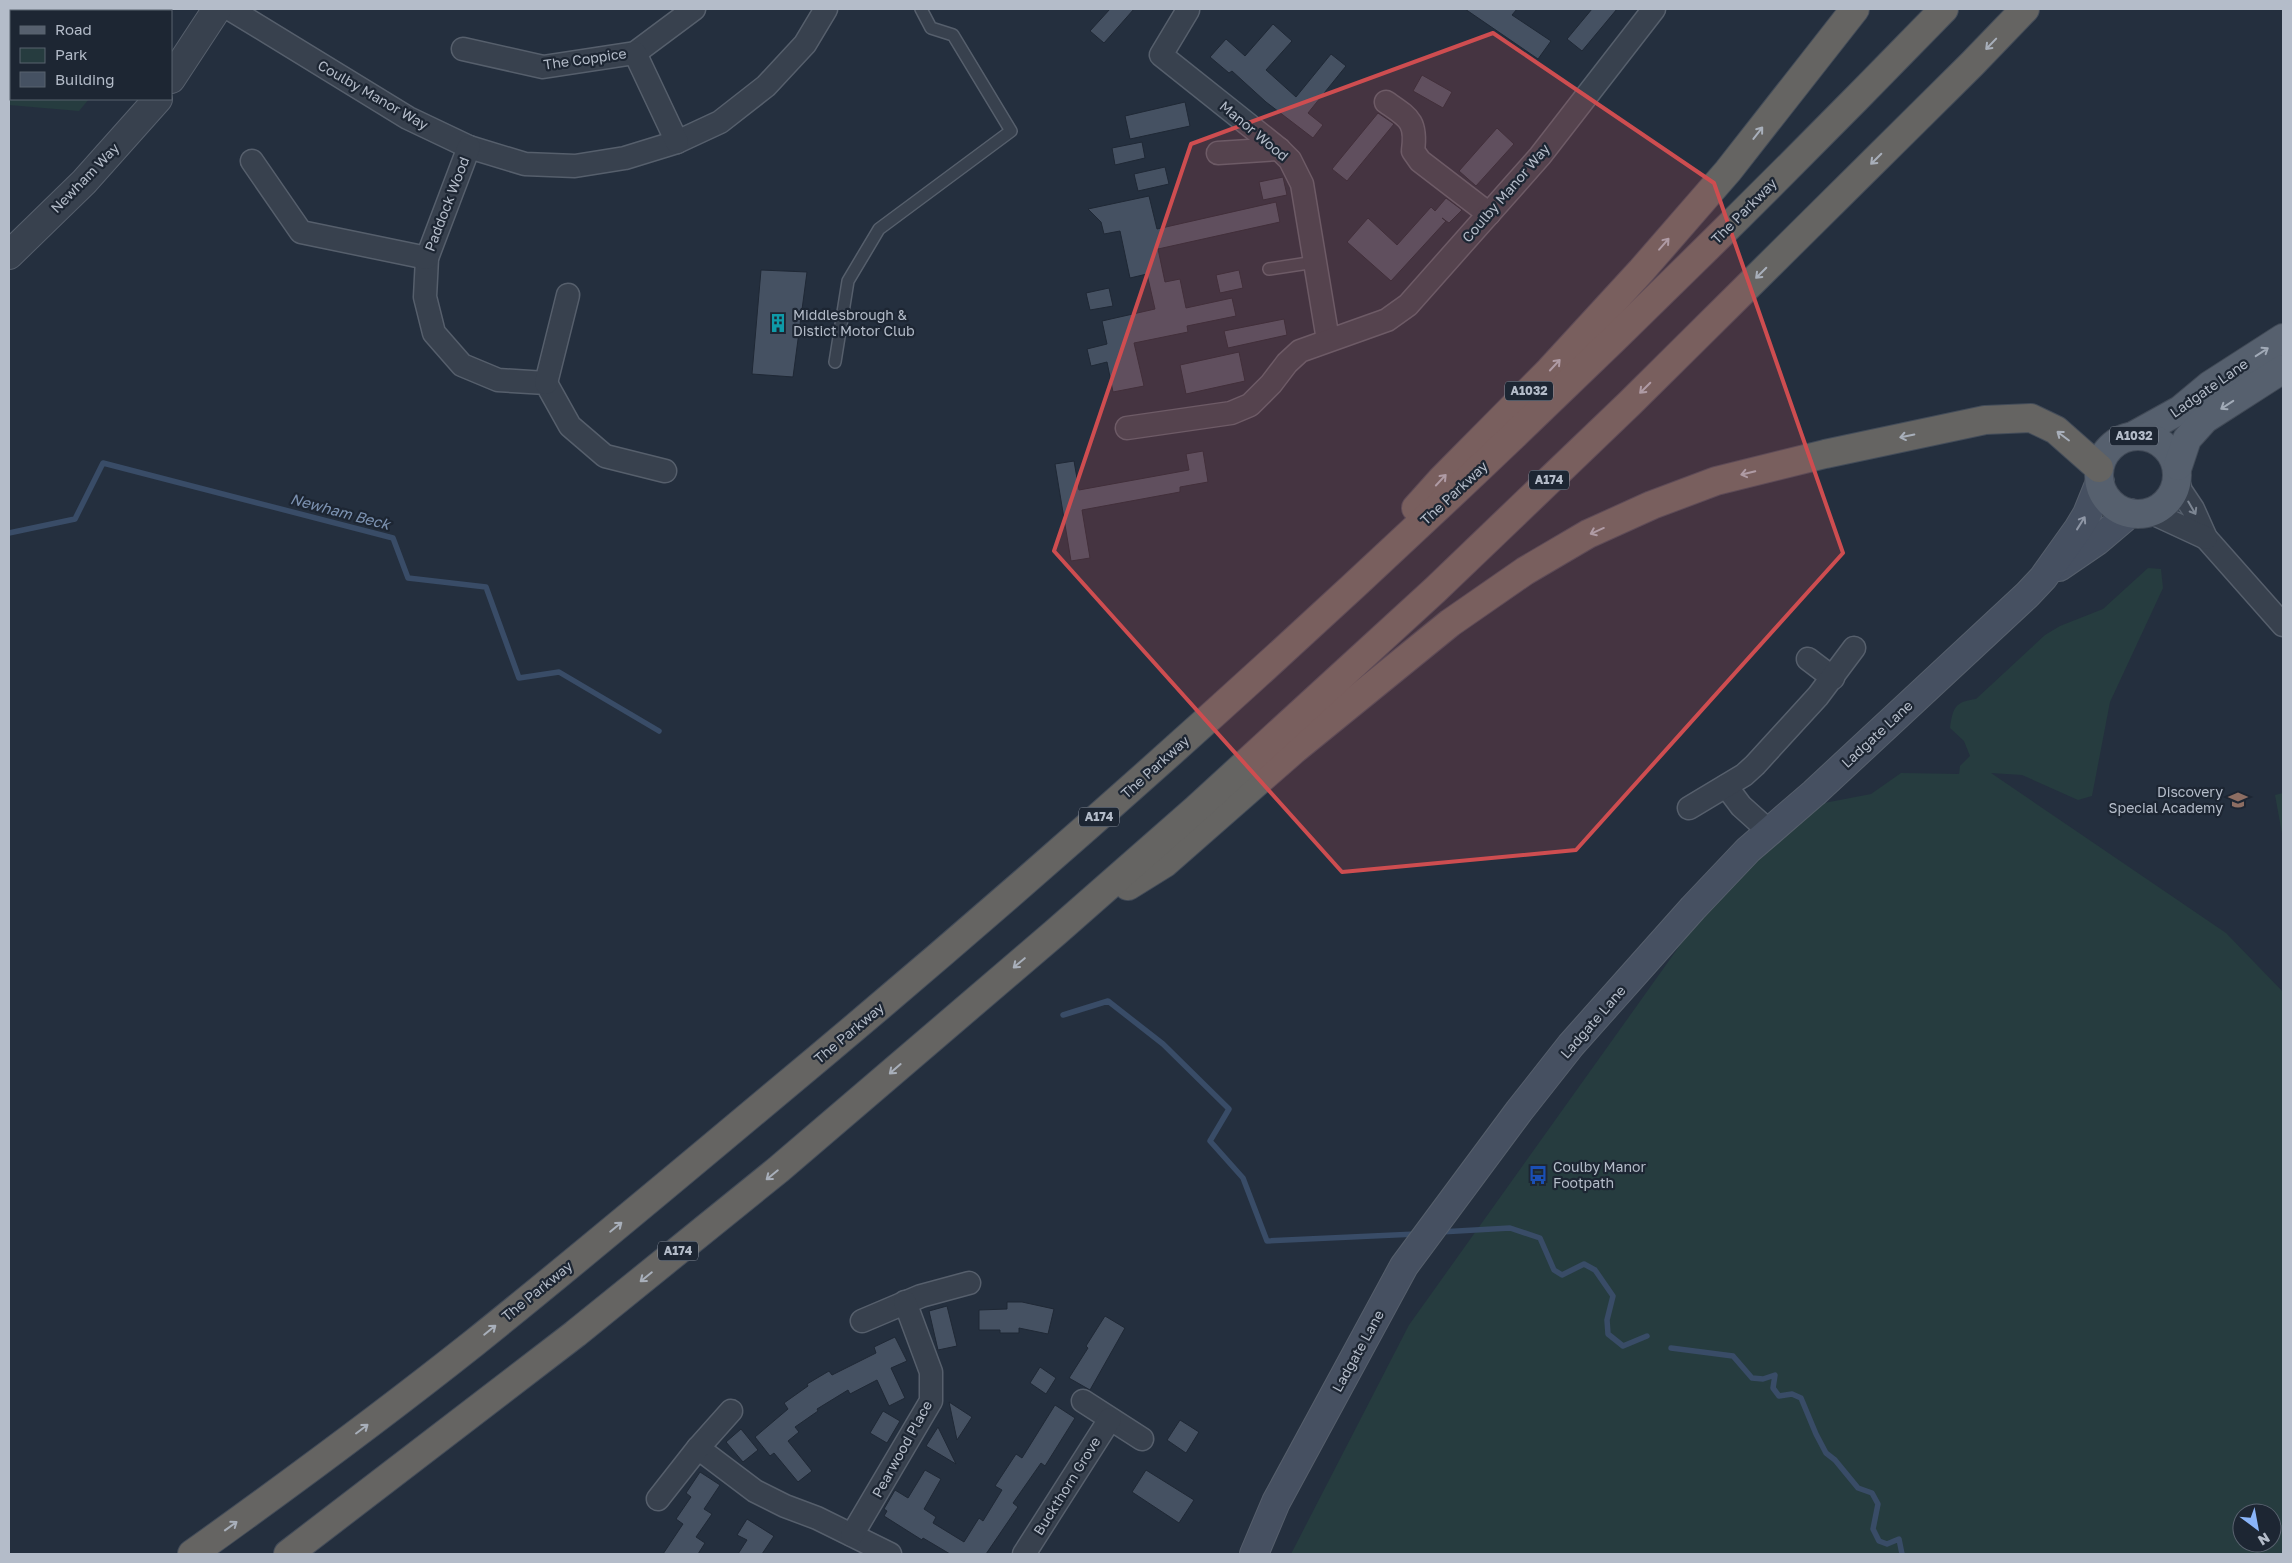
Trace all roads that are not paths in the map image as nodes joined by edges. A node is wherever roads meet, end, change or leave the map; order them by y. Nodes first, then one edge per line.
1 (217, 9) edge
2 (230, 9) edge
3 (694, 9) edge
4 (826, 9) edge
5 (922, 9) edge
6 (1654, 9) edge
7 (1855, 9) edge
8 (1944, 9) edge
9 (2024, 9) edge
10 (1188, 10) dead end
11 (463, 49) dead end
12 (635, 53) junction
13 (172, 77) edge
14 (157, 100) edge
15 (1386, 102) dead end
16 (677, 142) junction
17 (469, 147) junction
18 (1278, 149) junction
19 (1218, 153) dead end
20 (252, 161) dead end
21 (1489, 214) junction
22 (9, 255) edge
23 (427, 258) junction
24 (1315, 262) junction
25 (1269, 269) dead end
26 (568, 295) dead end
27 (2283, 338) edge
28 (1328, 340) junction
29 (836, 362) dead end
30 (2283, 369) edge
31 (546, 383) junction
32 (1127, 428) dead end
33 (2133, 436) junction
34 (665, 471) dead end
35 (2178, 472) junction
36 (2099, 475) junction
37 (2140, 512) junction
38 (2206, 538) junction
39 (2043, 578) junction
40 (1328, 608) junction
41 (2283, 625) edge
42 (1854, 648) dead end
43 (1808, 659) dead end
44 (1833, 678) junction
45 (1726, 786) junction
46 (1689, 808) dead end
47 (1770, 833) junction
48 (1056, 932) junction
49 (969, 1283) dead end
50 (905, 1302) junction
51 (862, 1321) dead end
52 (1083, 1401) dead end
53 (732, 1411) dead end
54 (1110, 1419) junction
55 (1142, 1439) dead end
56 (698, 1448) junction
57 (658, 1499) dead end
58 (852, 1535) junction
59 (192, 1554) edge
60 (288, 1554) edge
61 (890, 1554) edge
62 (1024, 1554) edge
63 (1254, 1554) edge

1 - 13 street
2 - 17 street, Coulby Manor Way
3 - 12 street, The Coppice
4 - 16 street, Coulby Manor Way
5 - 29 lane
6 - 21 street, Coulby Manor Way
40 -> 7 highway, A1032
8 - 40 highway, The Parkway / A174
9 -> 48 highway, A174
10 - 18 street, Manor Wood
11 - 12 street, The Coppice
12 - 16 street
14 - 22 street, Newham Way
15 - 21 street
16 - 17 street, Coulby Manor Way
17 - 23 street, Paddock Wood
18 - 19 street
18 - 24 street, Manor Wood
20 - 23 street
21 - 28 street, Coulby Manor Way
23 - 31 street, Paddock Wood
24 - 25 lane
24 - 28 street, Manor Wood
26 - 31 street
33 -> 27 main road, Ladgate Lane / A1032
28 - 32 street, Coulby Manor Way
30 -> 35 main road, Ladgate Lane
31 - 34 street
33 - 35 main road, A1032
33 - 36 main road, A1032
35 - 37 main road
35 -> 38 street
36 - 37 main road
39 -> 36 main road, Ladgate Lane
36 -> 48 highway, A174
37 - 38 street
37 - 39 main road, Ladgate Lane
38 - 41 street
39 - 47 main road, Ladgate Lane
59 -> 40 highway, The Parkway / A174
42 - 44 street
43 - 44 street
44 - 45 street
45 - 46 street
45 - 47 street
47 - 63 main road, Ladgate Lane
48 -> 60 highway, A174
49 - 50 street
50 - 51 street
50 - 58 street, Pearwood Place
52 - 54 street
53 - 56 street
54 - 55 street
54 - 62 street, Buckthorn Grove
56 - 57 street
56 - 58 street
58 - 61 street

